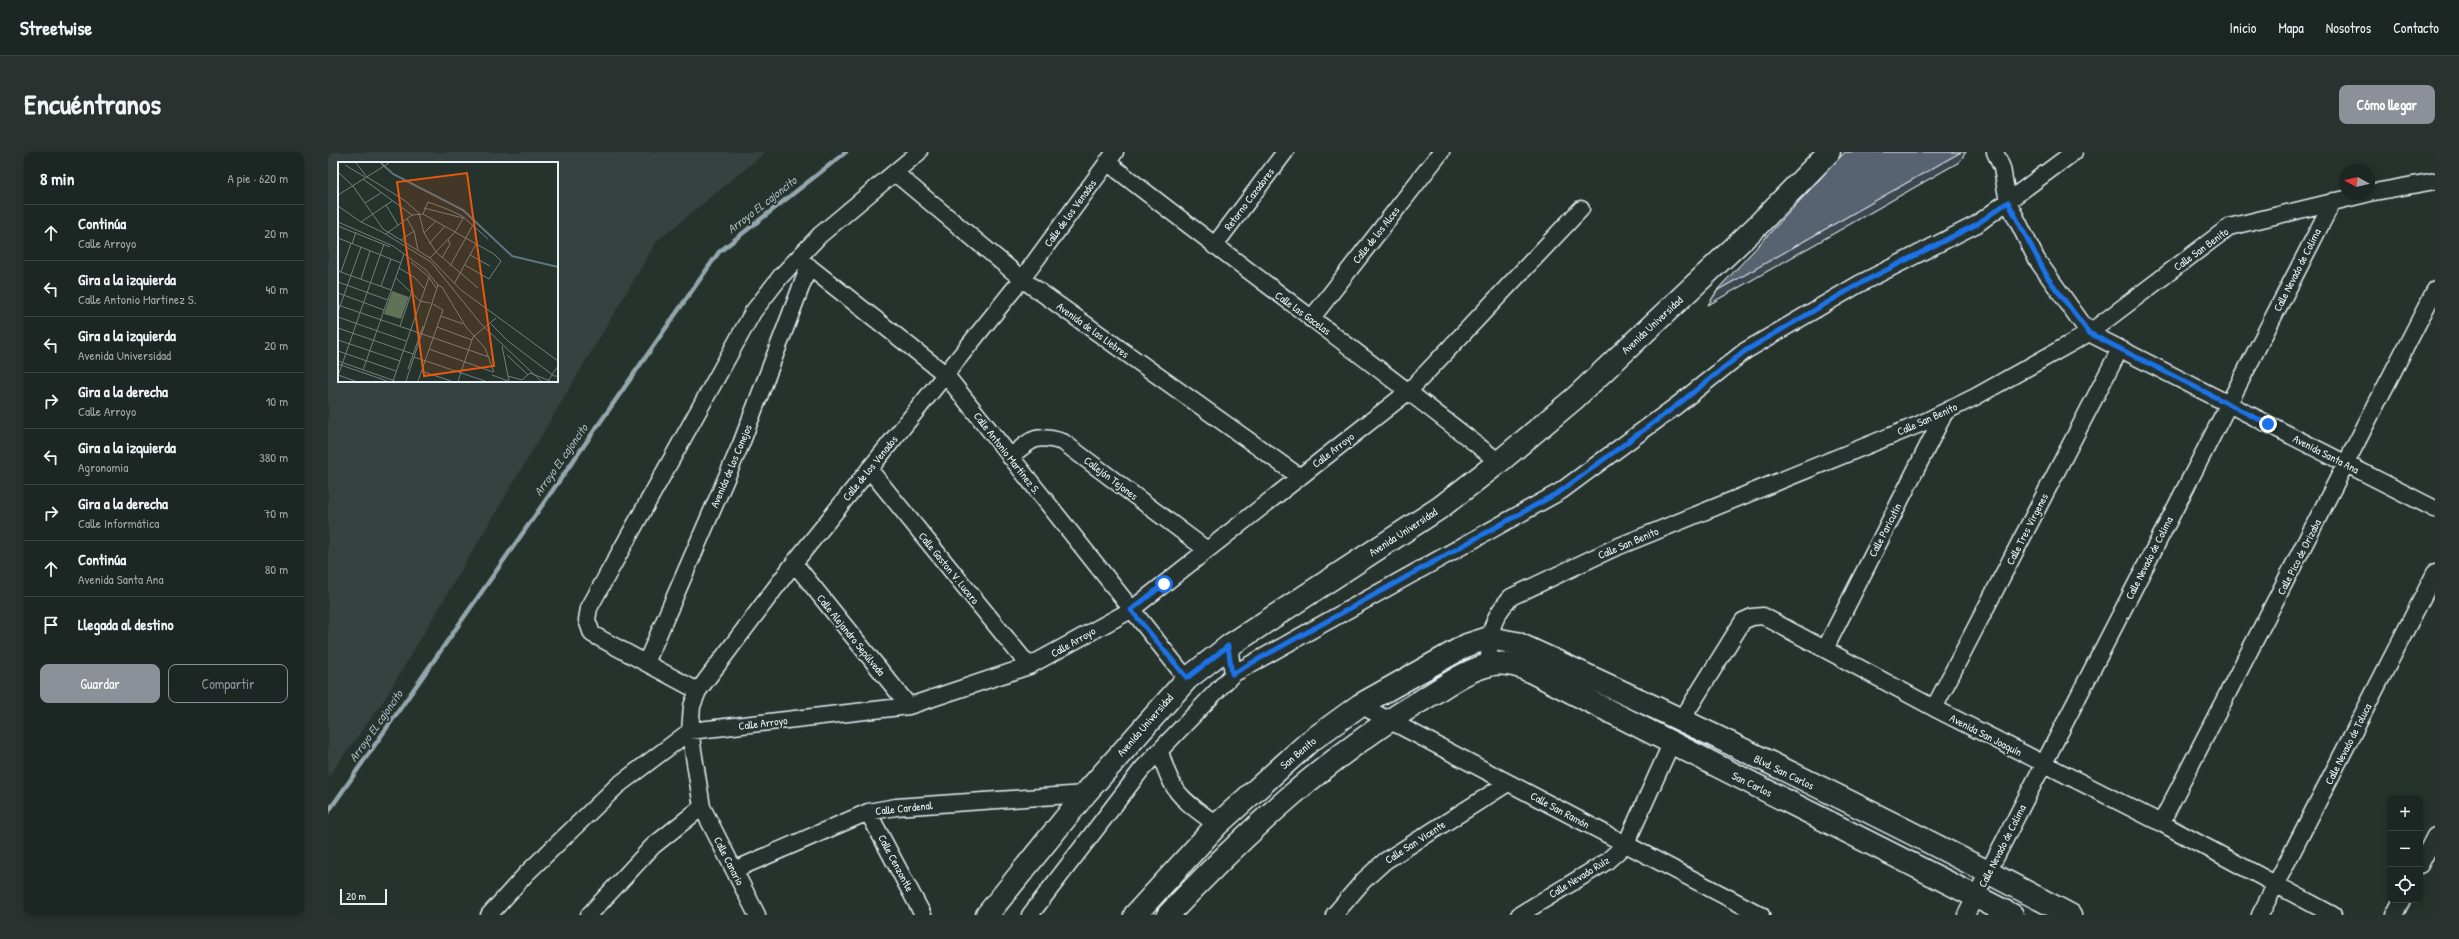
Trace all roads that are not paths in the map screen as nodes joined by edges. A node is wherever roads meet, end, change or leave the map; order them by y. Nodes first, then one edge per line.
1 (919, 152) edge
2 (1285, 152) edge
3 (1441, 152) edge
4 (1829, 152) edge
5 (1995, 152) edge
6 (2074, 152) edge
7 (1111, 157) edge
8 (895, 173) junction
9 (2435, 181) edge
10 (2375, 192) edge
11 (2339, 200) edge
12 (2333, 201) junction
13 (2008, 202) junction
14 (1581, 209) dead end
15 (1214, 246) junction
16 (804, 262) junction
17 (1022, 279) junction
18 (2435, 290) edge
19 (1311, 319) junction
20 (2089, 333) junction
21 (2120, 349) junction
22 (945, 374) junction
23 (1409, 391) junction
24 (2228, 404) junction
25 (1945, 412) junction
26 (1010, 457) junction
27 (1499, 462) junction
28 (2346, 464) junction
29 (868, 469) junction
30 (1300, 477) junction
31 (2435, 509) edge
32 (1207, 550) junction
33 (794, 563) junction
34 (2435, 573) edge
35 (1131, 610) junction
36 (1492, 638) junction
37 (1228, 646) junction
38 (1825, 649) junction
39 (646, 663) junction
40 (1489, 665) junction
41 (1029, 666) junction
42 (1232, 674) junction
43 (1187, 678) junction
44 (698, 691) junction
45 (909, 706) junction
46 (1360, 706) junction
47 (1934, 708) junction
48 (1388, 720) junction
49 (1681, 721) junction
50 (690, 732) junction
51 (1671, 744) junction
52 (1160, 750) junction
53 (2044, 764) junction
54 (1508, 783) junction
55 (1085, 794) junction
56 (702, 807) junction
57 (868, 812) junction
58 (2161, 823) junction
59 (1217, 825) junction
60 (2435, 836) edge
61 (1626, 844) junction
62 (2423, 859) edge
63 (734, 870) junction
64 (1988, 872) junction
65 (2276, 885) junction
66 (1976, 896) junction
67 (2400, 903) edge
68 (489, 915) edge
69 (589, 915) edge
70 (757, 915) edge
71 (923, 915) edge
72 (987, 915) edge
73 (1030, 915) edge
74 (1135, 915) edge
75 (1168, 915) edge
76 (1334, 915) edge
77 (1518, 915) edge
78 (1761, 915) edge
79 (1966, 915) edge
80 (2012, 915) edge
81 (2070, 915) edge
82 (2260, 915) edge
83 (2333, 915) edge
84 (2394, 915) edge

1 - 8 street, Avenida de los Conejos
2 - 15 street, Retorno Cazadores
3 - 19 street, Calle de los Alces
4 - 27 main road, Avenida Universidad
5 - 13 street
6 - 13 street
7 - 15 street, Calle las Gacelas
7 - 17 street, Calle de los Venados
8 - 16 street, Avenida de los Conejos
8 - 17 street, Avenida de las Liebres
9 - 10 street
11 - 12 street, Calle San Benito
12 - 20 street, Calle San Benito
12 - 24 street, Calle Nevado de Colima
13 - 20 street
13 - 42 street
14 - 23 street, Calle Arroyo
15 - 19 street, Calle las Gacelas
16 - 22 street, Calle Antonio Martínez S.
16 - 39 street, Avenida de los Conejos
16 - 39 street
17 - 22 street, Calle de los Venados
17 - 30 street, Avenida de las Liebres
18 - 28 street, Calle Pico de Orizaba
19 - 23 street, Calle las Gacelas
20 - 21 street, Avenida Santa Ana
20 - 25 street, Calle San Benito
21 - 24 street, Avenida Santa Ana
21 - 47 street, Calle Tres Virgenes
22 - 26 street, Calle Antonio Martínez S.
22 - 29 street, Calle de los Venados
23 - 27 street, Calle las Gacelas
23 - 30 street, Calle Arroyo
24 - 28 street, Avenida Santa Ana
24 - 53 street, Calle Nevado de Colima
25 - 36 street, Calle San Benito
25 - 38 street, Calle Paricutín
26 - 32 street, Callejón Tejones
26 - 35 street, Calle Antonio Martínez S.
27 - 37 main road, Avenida Universidad
28 - 31 street, Avenida Santa Ana
28 - 58 street, Calle Pico de Orizaba
29 - 33 street, Calle de los Venados
29 - 41 street, Calle Gaston V. Lucero
30 - 32 street, Calle Arroyo
32 - 35 street, Calle Arroyo
33 - 44 street, Calle de los Venados
33 - 45 street, Calle Alejandro Sepúlveda
34 - 65 street, Calle Nevado de Toluca
35 - 41 street, Calle Arroyo
35 - 43 street, Calle Antonio Martínez S.
36 - 40 street, Calle San Benito
36 - 46 main road, San Benito
36 - 49 main road, Blvd. San Carlos
37 - 42 street
37 - 43 main road, Avenida Universidad
38 - 47 street, Avenida San Joaquín
38 - 49 street, Avenida San Joaquín
39 - 44 street
40 - 48 main road
40 - 51 main road, San Carlos
41 - 45 street, Calle Arroyo
42 - 52 street
43 - 55 main road, Avenida Universidad
44 - 50 street, Calle de los Venados
45 - 50 street, Calle Arroyo
46 - 48 street, Calle San Ramón
46 - 59 main road, San Benito
47 - 53 street, Avenida San Joaquín
48 - 54 street, Calle San Ramón
48 - 75 main road
49 - 64 main road, Blvd. San Carlos
50 - 56 street, Calle de los Venados
50 - 68 street
51 - 61 street, Calle Nevado Ruíz
51 - 66 main road, San Carlos
52 - 59 street
52 - 73 street
53 - 58 street, Avenida San Joaquín
53 - 64 street, Calle Nevado de Colima
54 - 61 street, Calle San Ramón
54 - 76 street, Calle San Vicente
55 - 57 street, Calle Cardenal
55 - 72 main road, Avenida Universidad
56 - 63 street, Calle Canario
56 - 69 street
57 - 63 street, Calle Cardenal
57 - 71 street, Calle Cenzontle
58 - 65 street, Avenida San Joaquín
59 - 74 main road, San Benito
60 - 62 street
61 - 77 street, Calle Nevado Ruíz
61 - 78 street, Calle San Ramón
63 - 70 street, Calle Canario
64 - 66 street, Calle Nevado de Colima
64 - 81 main road, Blvd. San Carlos
65 - 82 street, Calle Nevado de Toluca
65 - 83 street, Avenida San Joaquín
66 - 79 street, Calle Nevado de Colima
66 - 80 main road, San Carlos
67 - 84 street

